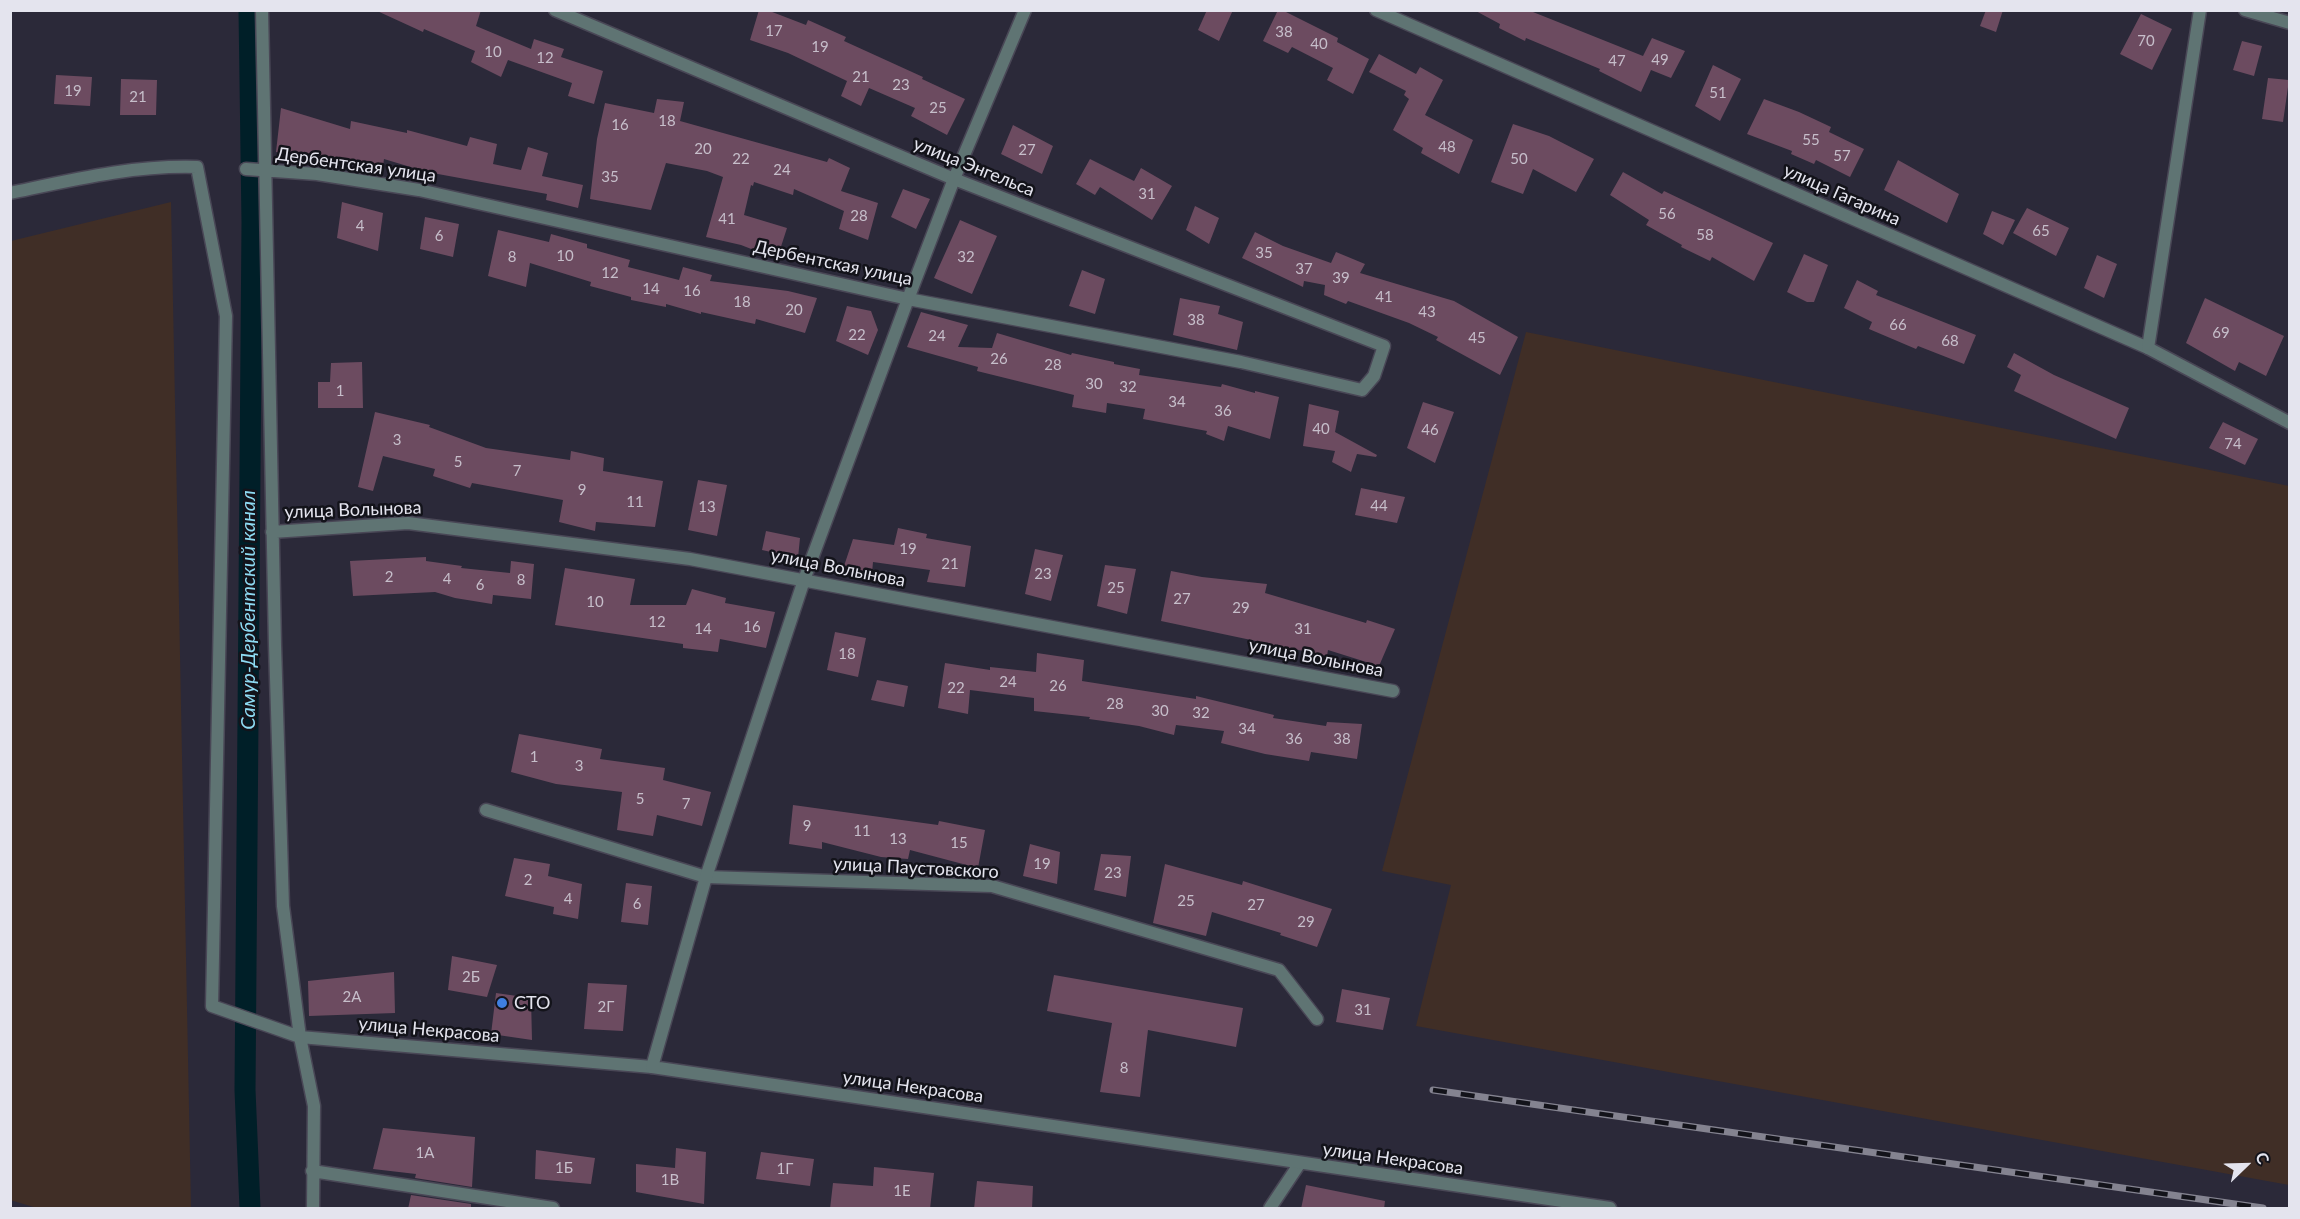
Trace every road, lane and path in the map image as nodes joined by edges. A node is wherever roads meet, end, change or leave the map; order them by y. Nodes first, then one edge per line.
1 (262, 10) edge
2 (555, 10) edge
3 (1025, 10) edge
4 (1376, 10) edge
5 (2200, 10) edge
6 (2245, 10) edge
7 (2289, 22) edge
8 (246, 169) dead end
9 (266, 170) junction
10 (954, 179) junction
11 (10, 194) edge
12 (908, 298) junction
13 (1384, 346) joint
14 (2148, 348) junction
15 (2289, 423) edge
16 (272, 531) junction
17 (804, 579) junction
18 (1393, 691) dead end
19 (486, 810) dead end
20 (706, 877) junction
21 (1317, 1019) dead end
22 (300, 1037) junction
23 (652, 1067) junction
24 (1300, 1163) junction
25 (312, 1171) junction
26 (314, 1209) edge
27 (553, 1209) edge
28 (1270, 1209) edge
29 (1610, 1209) edge

1 - 9 street
2 - 10 street, улица Энгельса
3 - 10 street
4 - 14 street, улица Гагарина
5 - 14 street
6 - 7 street
8 - 9 street, Дербентская улица
9 - 12 street, Дербентская улица
9 - 16 street
10 - 12 street
10 - 13 street, улица Энгельса
11 - 22 street, улица Некрасова
12 - 13 street, Дербентская улица
12 - 17 street
14 - 15 street, улица Гагарина
16 - 17 street, улица Волынова
16 - 22 street
17 - 18 street, улица Волынова
17 - 20 street
19 - 20 street, улица Паустовского
20 - 21 street, улица Паустовского
20 - 23 street
22 - 23 street, улица Некрасова
22 - 25 street
23 - 24 street, улица Некрасова
24 - 28 street
24 - 29 street, улица Некрасова
25 - 26 street
25 - 27 street

